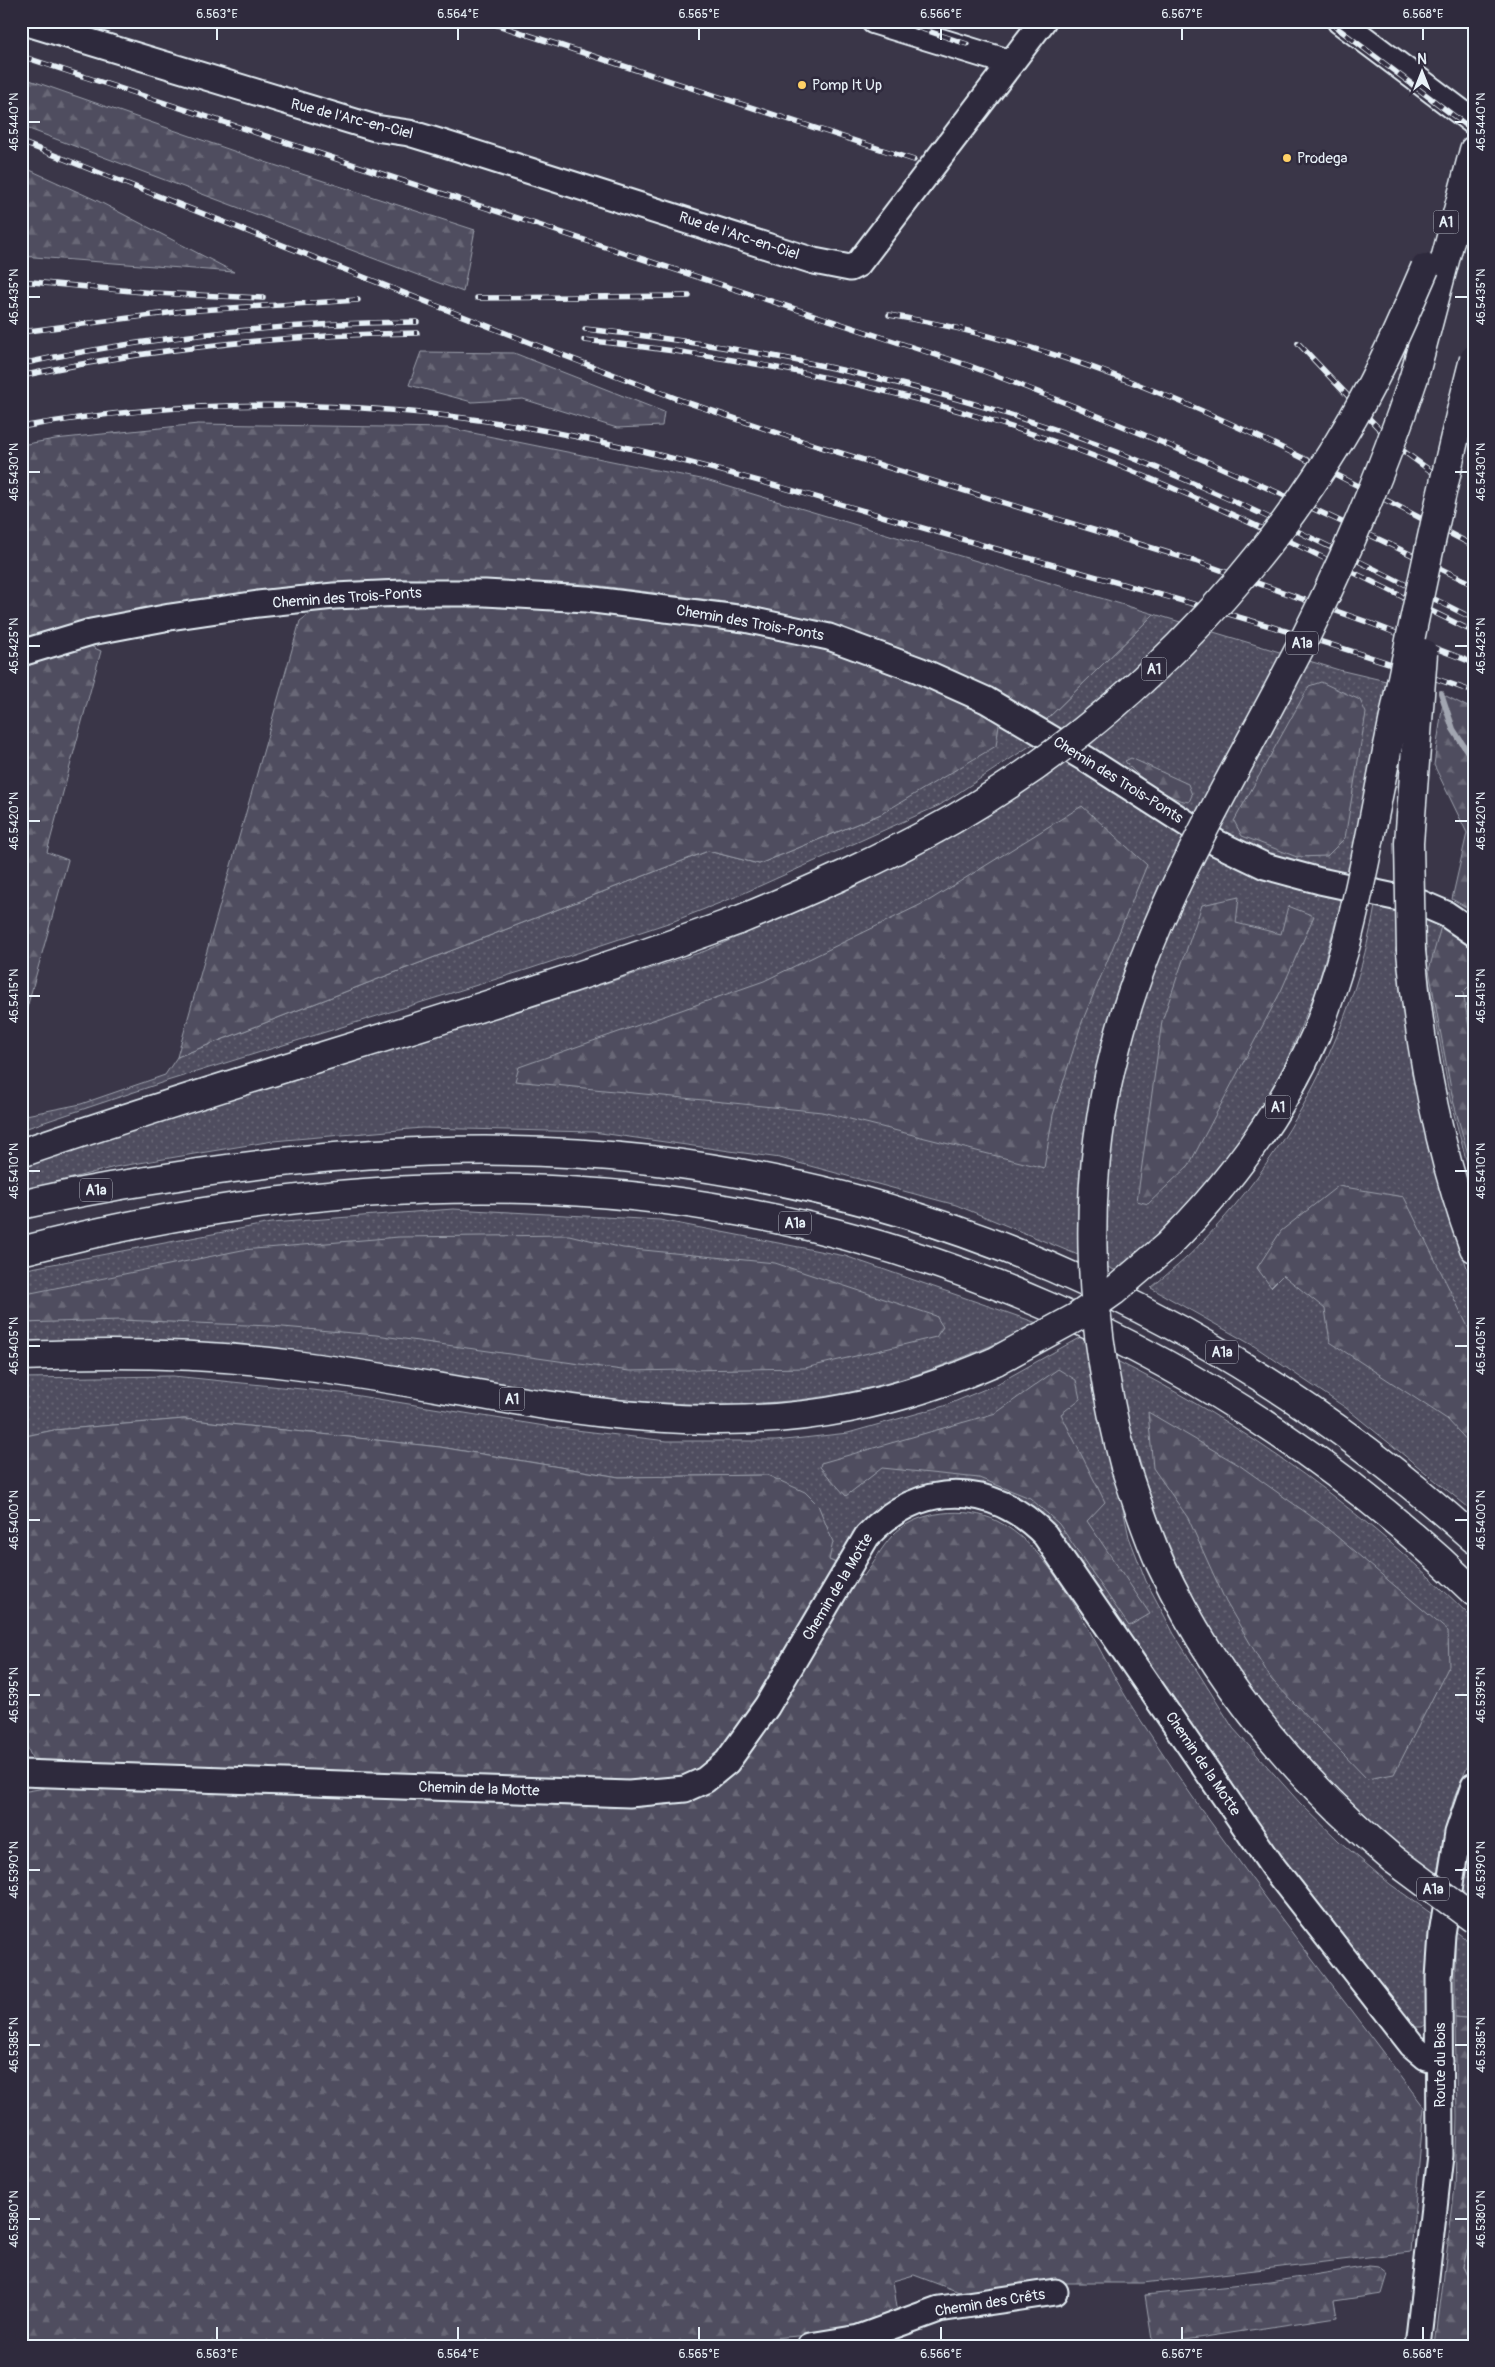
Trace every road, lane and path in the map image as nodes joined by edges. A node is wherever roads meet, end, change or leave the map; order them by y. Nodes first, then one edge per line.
1 (21, 21) edge
2 (874, 21) edge
3 (1043, 21) edge
4 (1340, 21) edge
5 (1012, 63) junction
6 (1474, 122) edge
7 (1470, 163) edge
8 (1474, 359) edge
9 (1430, 550) junction
10 (21, 653) edge
11 (1474, 933) edge
12 (21, 1153) edge
13 (21, 1205) edge
14 (1474, 1248) edge
15 (21, 1250) edge
16 (21, 1356) edge
17 (1474, 1539) edge
18 (1474, 1592) edge
19 (21, 1773) edge
20 (1474, 1786) edge
21 (1474, 1919) edge
22 (1440, 2061) junction
23 (1055, 2292) dead end
24 (810, 2346) edge
25 (1418, 2346) edge

1 - 5 street, Rue de l'Arc-en-Ciel
2 - 5 street
3 - 5 street, Rue de l'Arc-en-Ciel
4 - 6 street
7 - 12 highway, A1, bridge
7 - 21 highway, A1a, bridge
8 - 9 highway, A1, bridge
9 - 14 highway, bridge
9 - 16 highway, A1, bridge
10 - 11 street, Chemin des Trois-Ponts
13 - 17 highway, A1a
15 - 18 highway, A1a
19 - 22 street, Chemin de la Motte
20 - 22 street, Route du Bois
22 - 25 street, Route du Bois
23 - 24 street, Chemin des Crêts

